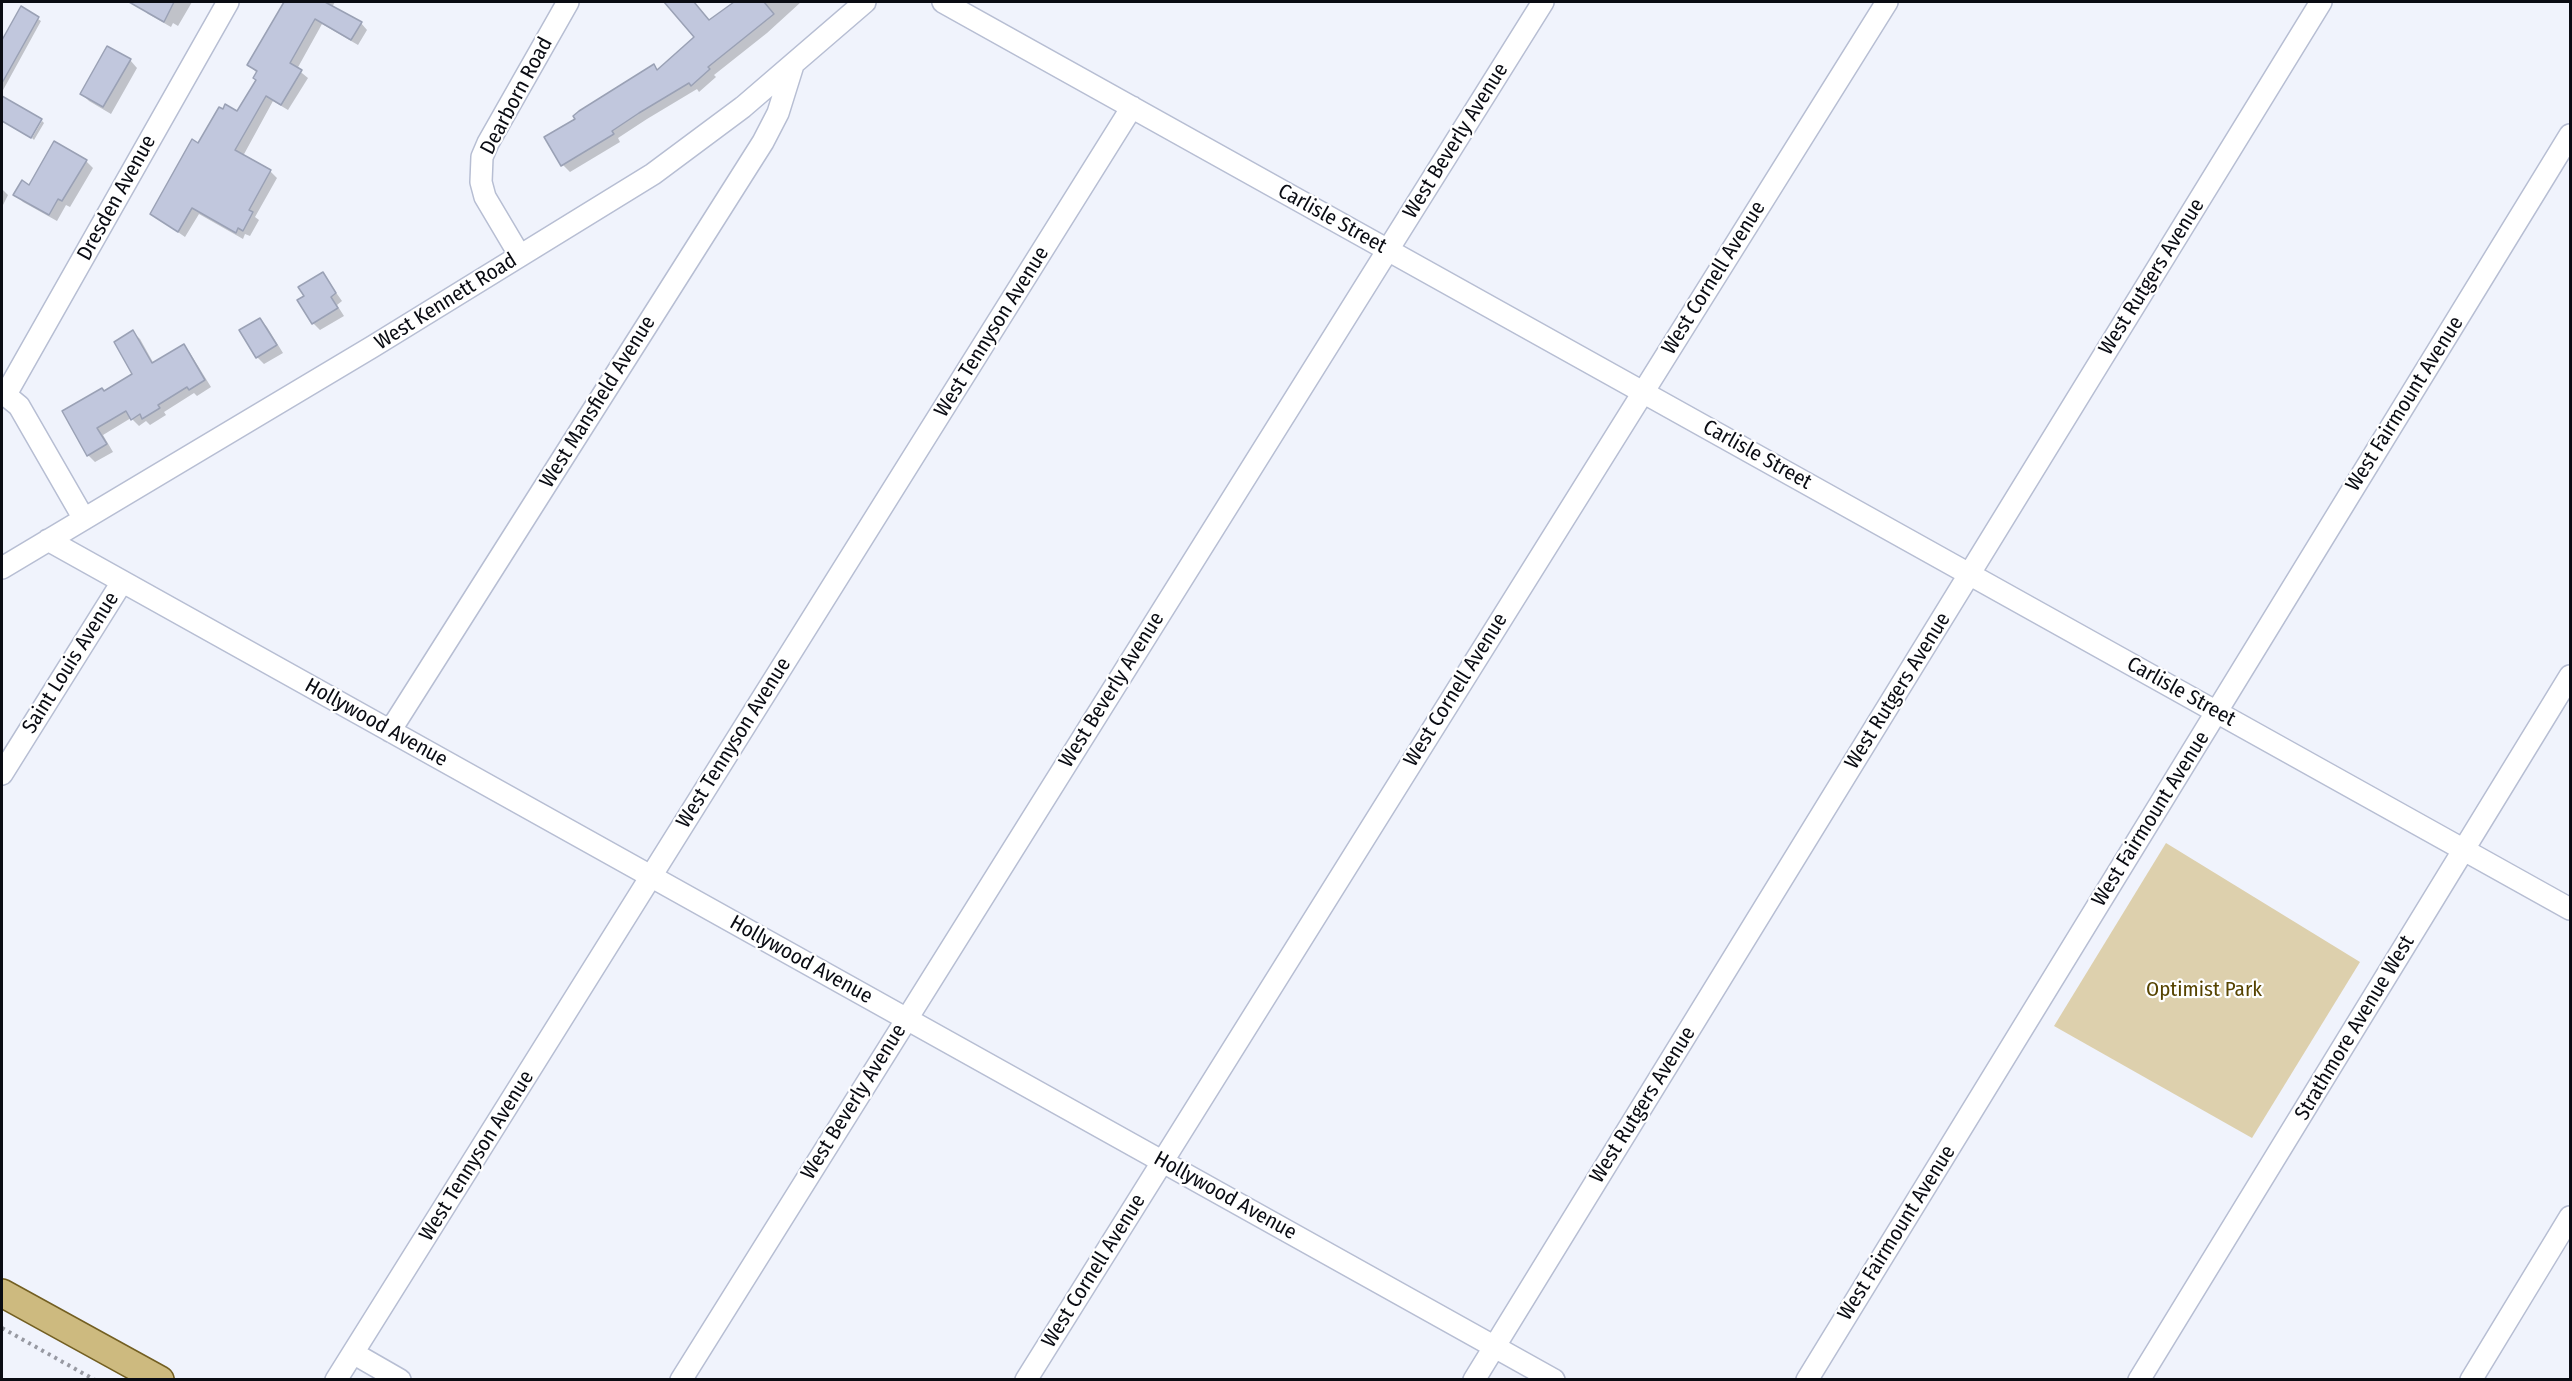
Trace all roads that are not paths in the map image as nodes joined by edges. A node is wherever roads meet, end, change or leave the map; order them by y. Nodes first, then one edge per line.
1 (228, 2) edge
2 (568, 2) edge
3 (865, 2) edge
4 (943, 2) edge
5 (1887, 2) edge
6 (2321, 2) edge
7 (1539, 3) edge
8 (792, 65) junction
9 (1132, 107) junction
10 (2571, 135) edge
11 (1388, 250) junction
12 (520, 256) junction
13 (1643, 392) junction
14 (4, 393) edge
15 (84, 519) junction
16 (48, 540) junction
17 (2, 568) edge
18 (1970, 574) junction
19 (122, 582) junction
20 (2571, 676) edge
21 (2216, 712) junction
22 (390, 731) junction
23 (2, 774) edge
24 (2464, 850) junction
25 (651, 877) junction
26 (2571, 909) edge
27 (907, 1019) junction
28 (1162, 1161) junction
29 (2571, 1217) edge
30 (2, 1293) edge
31 (1494, 1346) junction
32 (353, 1353) junction
33 (160, 1380) edge
34 (336, 1380) edge
35 (399, 1380) edge
36 (681, 1380) edge
37 (1026, 1380) edge
38 (1474, 1380) edge
39 (1554, 1380) edge
40 (1807, 1380) edge
41 (2139, 1380) edge
42 (2471, 1380) edge

1 - 14 street, Dresden Avenue
2 - 12 street, Dearborn Road
3 - 8 street, West Kennett Road
4 - 9 street, Carlisle Street
5 - 13 street, West Cornell Avenue
6 - 18 street, West Rutgers Avenue
7 - 11 street, West Beverly Avenue
8 - 12 street, West Kennett Road
8 - 22 street, West Mansfield Avenue
9 - 11 street, Carlisle Street
9 - 25 street, West Tennyson Avenue
10 - 21 street, West Fairmount Avenue
11 - 13 street, Carlisle Street
11 - 27 street, West Beverly Avenue
12 - 15 street, West Kennett Road
13 - 18 street, Carlisle Street
13 - 28 street, West Cornell Avenue
14 - 15 street
15 - 16 street, West Kennett Road
16 - 17 street, West Kennett Road
16 - 19 street, Hollywood Avenue
18 - 21 street, Carlisle Street
18 - 31 street, West Rutgers Avenue
19 - 22 street, Hollywood Avenue
19 - 23 street, Saint Louis Avenue
20 - 24 street, Strathmore Avenue West
21 - 24 street, Carlisle Street
21 - 40 street, West Fairmount Avenue
22 - 25 street, Hollywood Avenue
24 - 26 street, Carlisle Street
24 - 41 street, Strathmore Avenue West
25 - 27 street, Hollywood Avenue
25 - 32 street, West Tennyson Avenue
27 - 28 street, Hollywood Avenue
27 - 36 street, West Beverly Avenue
28 - 31 street, Hollywood Avenue
28 - 37 street, West Cornell Avenue
29 - 42 street
30 - 33 main road
31 - 38 street, West Rutgers Avenue
31 - 39 street, Hollywood Avenue
32 - 34 street, West Tennyson Avenue
32 - 35 street

